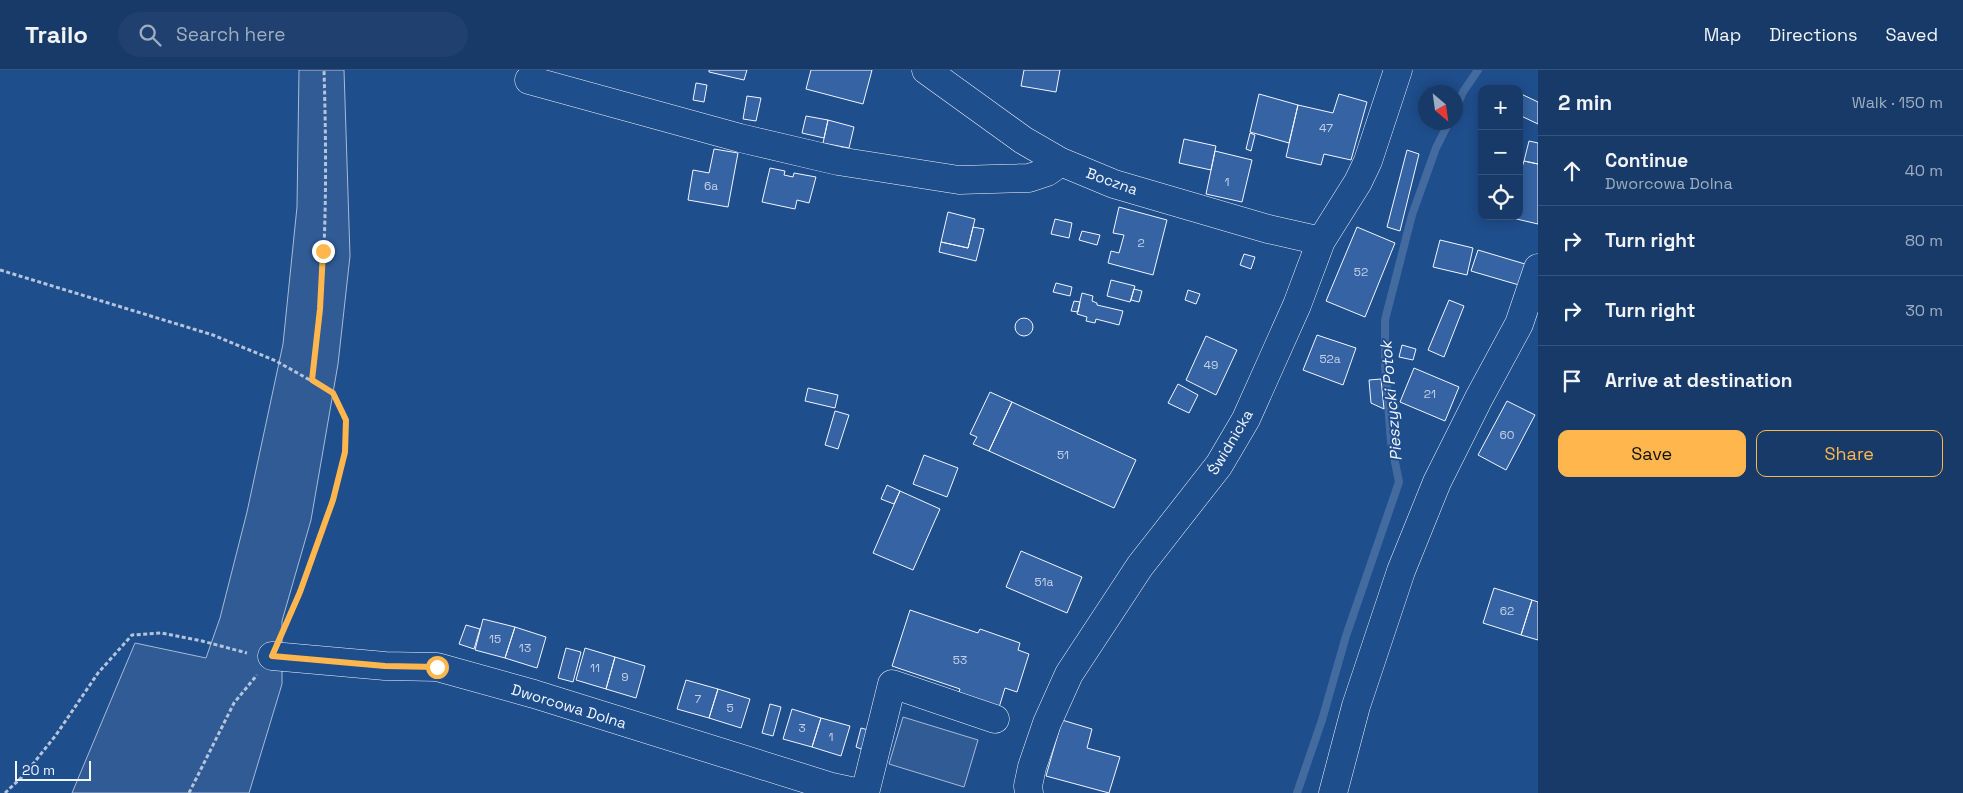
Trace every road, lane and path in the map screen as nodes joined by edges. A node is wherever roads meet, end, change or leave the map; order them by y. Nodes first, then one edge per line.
1 (324, 70) edge
2 (926, 70) edge
3 (1398, 70) edge
4 (529, 80) dead end
5 (1061, 162) junction
6 (1321, 241) junction
7 (1538, 268) edge
8 (0, 270) edge
9 (312, 380) junction
10 (272, 656) junction
11 (995, 719) dead end
12 (5, 793) edge
13 (189, 793) edge
14 (860, 793) edge
15 (865, 793) edge
16 (1029, 793) edge
17 (1333, 793) edge

1 - 9 path
2 - 5 street, Boczna
3 - 6 street, Świdnicka
4 - 5 street
5 - 6 street, Boczna
6 - 16 street, Świdnicka
7 - 17 street
8 - 9 path
9 - 10 path
10 - 12 path
10 - 13 path
10 - 14 street, Dworcowa Dolna
11 - 15 street

